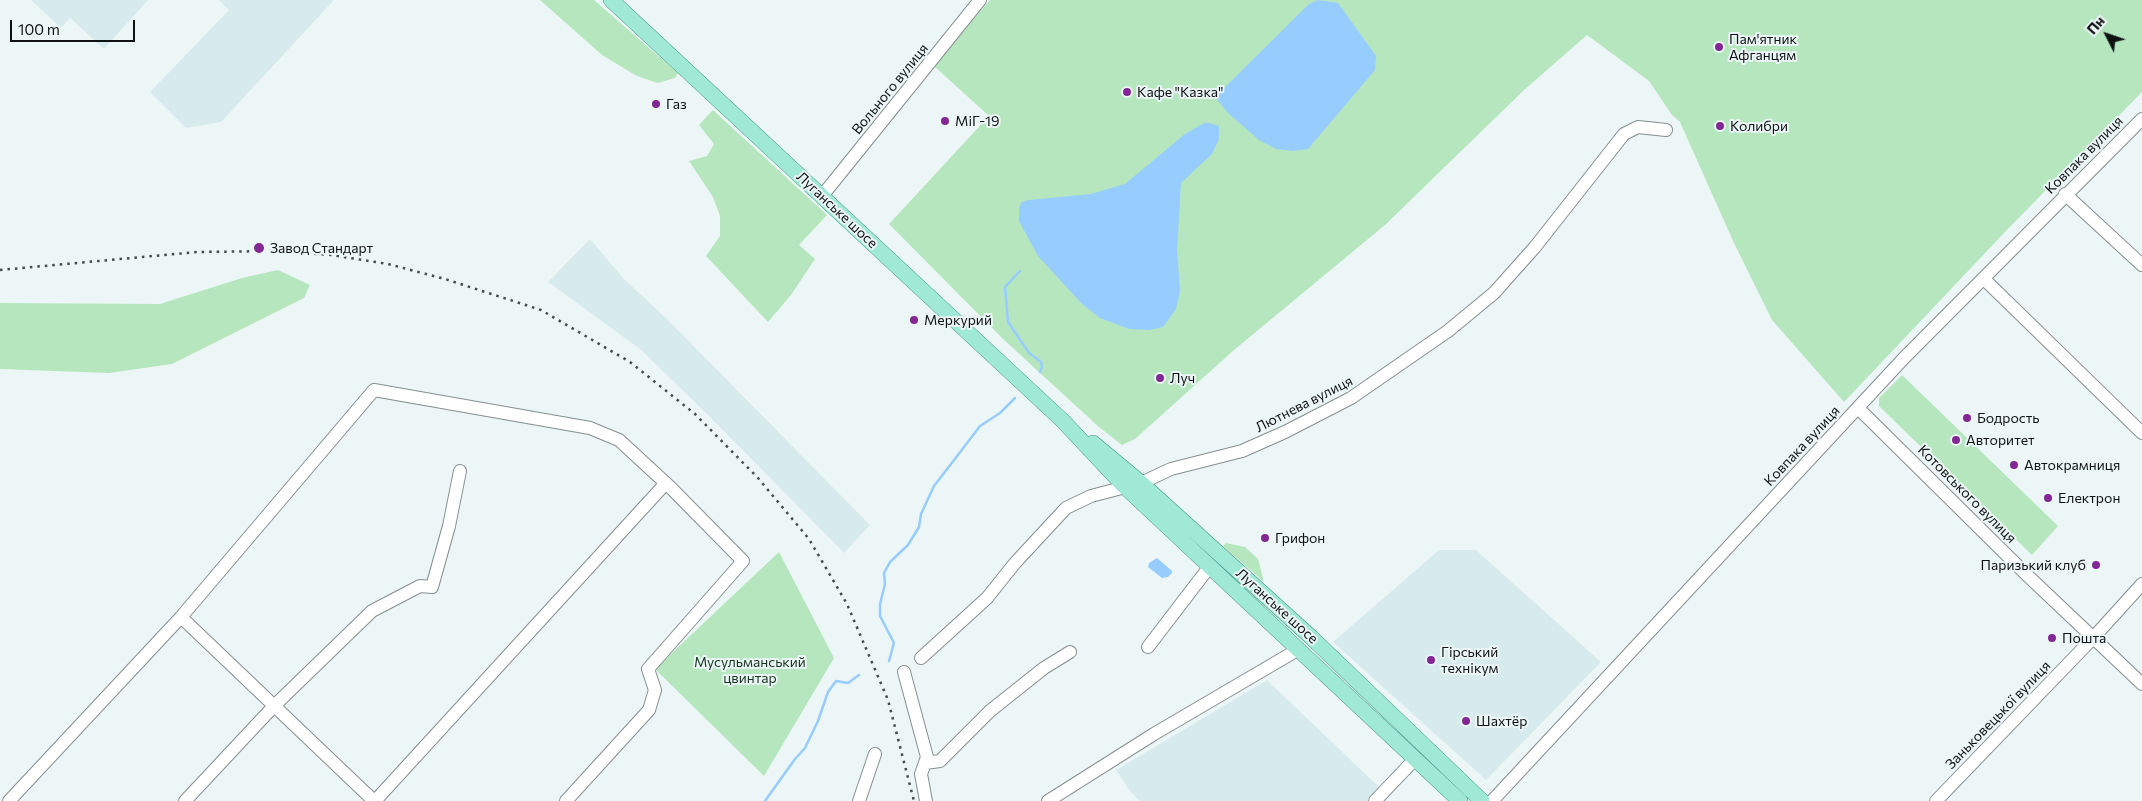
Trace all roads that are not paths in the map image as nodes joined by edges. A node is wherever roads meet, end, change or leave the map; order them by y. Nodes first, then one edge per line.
1 (611, 0) edge
2 (980, 0) edge
3 (2142, 119) edge
4 (1666, 130) dead end
5 (2065, 194) junction
6 (822, 196) junction
7 (2142, 265) edge
8 (1984, 279) junction
9 (1858, 408) junction
10 (1063, 421) junction
11 (2142, 433) edge
12 (460, 471) dead end
13 (666, 483) junction
14 (1141, 483) junction
15 (1124, 486) junction
16 (1210, 566) junction
17 (2142, 584) edge
18 (181, 617) junction
19 (2094, 637) junction
20 (1148, 647) dead end
21 (1299, 649) junction
22 (1070, 652) dead end
23 (921, 658) dead end
24 (904, 672) dead end
25 (2142, 684) edge
26 (274, 706) junction
27 (875, 754) dead end
28 (1415, 759) junction
29 (925, 763) junction
30 (10, 801) edge
31 (186, 801) edge
32 (374, 801) edge
33 (566, 801) edge
34 (859, 801) edge
35 (926, 801) edge
36 (1048, 801) edge
37 (1375, 801) edge
38 (1460, 801) edge
39 (1482, 801) edge
40 (1492, 801) edge
41 (1936, 801) edge

1 - 6 main road, Луганське шосе
2 - 6 street, Вольного вулиця
3 - 5 street, Ковпака вулиця
4 - 14 street, Лютнева вулиця
5 - 7 street
5 - 8 street, Ковпака вулиця
6 - 10 main road, Луганське шосе
8 - 9 street, Ковпака вулиця
8 - 11 street
9 - 19 street, Котовського вулиця
9 - 40 street, Ковпака вулиця
10 - 14 main road, Луганське шосе
10 - 15 main road, Луганське шосе
12 - 26 street
13 - 18 street
13 - 32 street
13 - 33 street
14 - 15 street, Лютнева вулиця
14 - 39 main road, Луганське шосе
15 - 16 main road, Луганське шосе
15 - 23 street, Лютнева вулиця
16 - 20 street
16 - 21 main road, Луганське шосе
17 - 19 street, Заньковецької вулиця
18 - 26 street
18 - 30 street
19 - 25 street, Котовського вулиця
19 - 41 street, Заньковецької вулиця
21 - 28 main road, Луганське шосе
21 - 36 street
22 - 29 street
24 - 29 street
26 - 31 street
26 - 32 street
27 - 34 street
28 - 37 street
28 - 38 main road, Луганське шосе
29 - 35 street

